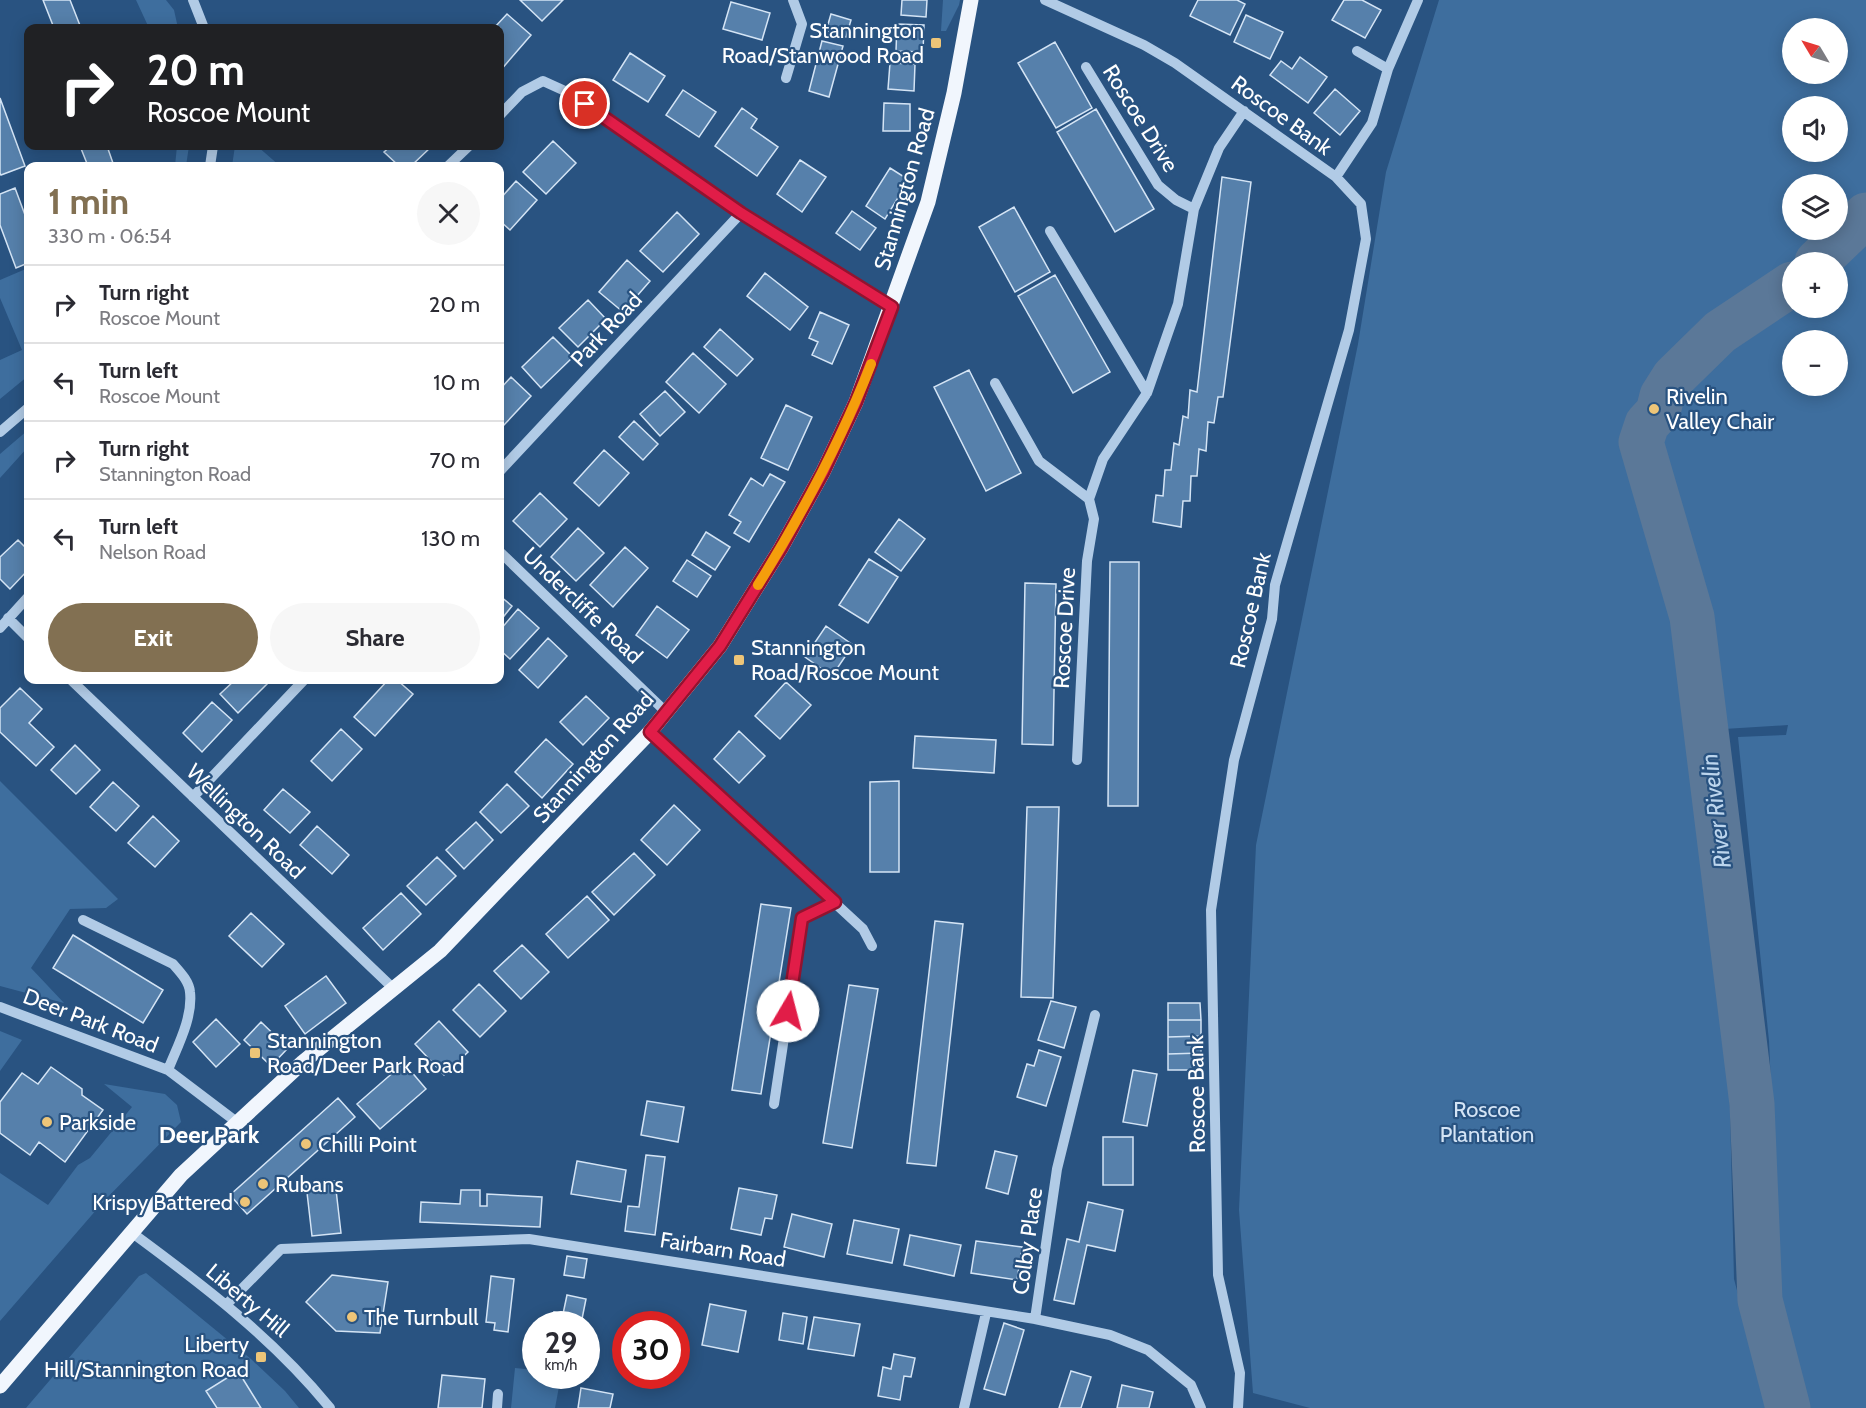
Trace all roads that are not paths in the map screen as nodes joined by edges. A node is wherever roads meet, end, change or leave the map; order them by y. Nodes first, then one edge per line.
1 (193, 0) edge
2 (793, 0) edge
3 (971, 0) edge
4 (1045, 0) edge
5 (1418, 0) edge
6 (202, 24) edge
7 (1357, 51) dead end
8 (1086, 67) dead end
9 (1388, 69) junction
10 (786, 78) dead end
11 (504, 111) edge
12 (1244, 111) junction
13 (465, 150) edge
14 (452, 162) edge
15 (1336, 177) junction
16 (1194, 209) junction
17 (741, 213) junction
18 (1050, 231) dead end
19 (892, 307) junction
20 (995, 383) dead end
21 (1147, 393) junction
22 (24, 411) edge
23 (0, 432) edge
24 (504, 467) edge
25 (1089, 499) junction
26 (504, 556) edge
27 (24, 601) edge
28 (8, 618) junction
29 (0, 628) edge
30 (24, 634) edge
31 (75, 684) edge
32 (300, 684) edge
33 (666, 712) junction
34 (650, 732) junction
35 (1077, 760) dead end
36 (193, 797) junction
37 (835, 902) junction
38 (83, 920) dead end
39 (872, 946) dead end
40 (394, 990) junction
41 (0, 1007) edge
42 (1095, 1015) dead end
43 (168, 1070) junction
44 (774, 1104) dead end
45 (238, 1123) junction
46 (131, 1232) junction
47 (227, 1304) junction
48 (986, 1313) junction
49 (1035, 1319) junction
50 (0, 1386) edge
51 (498, 1394) dead end
52 (330, 1408) edge
53 (497, 1408) edge
54 (964, 1408) edge
55 (1200, 1408) edge
56 (1238, 1408) edge

1 - 6 street
2 - 10 street
3 - 19 main road, Stannington Road
4 - 12 street, Roscoe Bank
5 - 9 street
7 - 9 street
8 - 16 street, Roscoe Drive
9 - 15 street
11 - 17 street
12 - 15 street, Roscoe Bank
12 - 16 street, Roscoe Drive
13 - 14 street
15 - 56 street, Roscoe Bank
16 - 21 street, Roscoe Drive
17 - 19 street
17 - 24 street, Park Road
18 - 21 street
19 - 33 main road, Stannington Road
20 - 25 street
21 - 25 street, Roscoe Drive
22 - 23 street
25 - 35 street, Roscoe Drive
26 - 33 street, Undercliffe Road
27 - 28 street
28 - 29 street
28 - 30 street
31 - 36 street, Wellington Road
32 - 36 street
33 - 34 main road, Stannington Road
34 - 37 street
34 - 40 main road, Stannington Road
36 - 40 street, Wellington Road
37 - 39 street
37 - 44 street
38 - 43 street, Deer Park Road
40 - 45 main road, Stannington Road
41 - 43 street, Deer Park Road
42 - 49 street, Colby Place
43 - 45 street, Deer Park Road
45 - 46 main road, Stannington Road
46 - 47 street, Liberty Hill
46 - 50 main road, Stannington Road
47 - 48 street, Fairbarn Road
47 - 52 street, Liberty Hill
48 - 49 street, Fairbarn Road
48 - 54 street
49 - 55 street, Fairbarn Road
51 - 53 street

